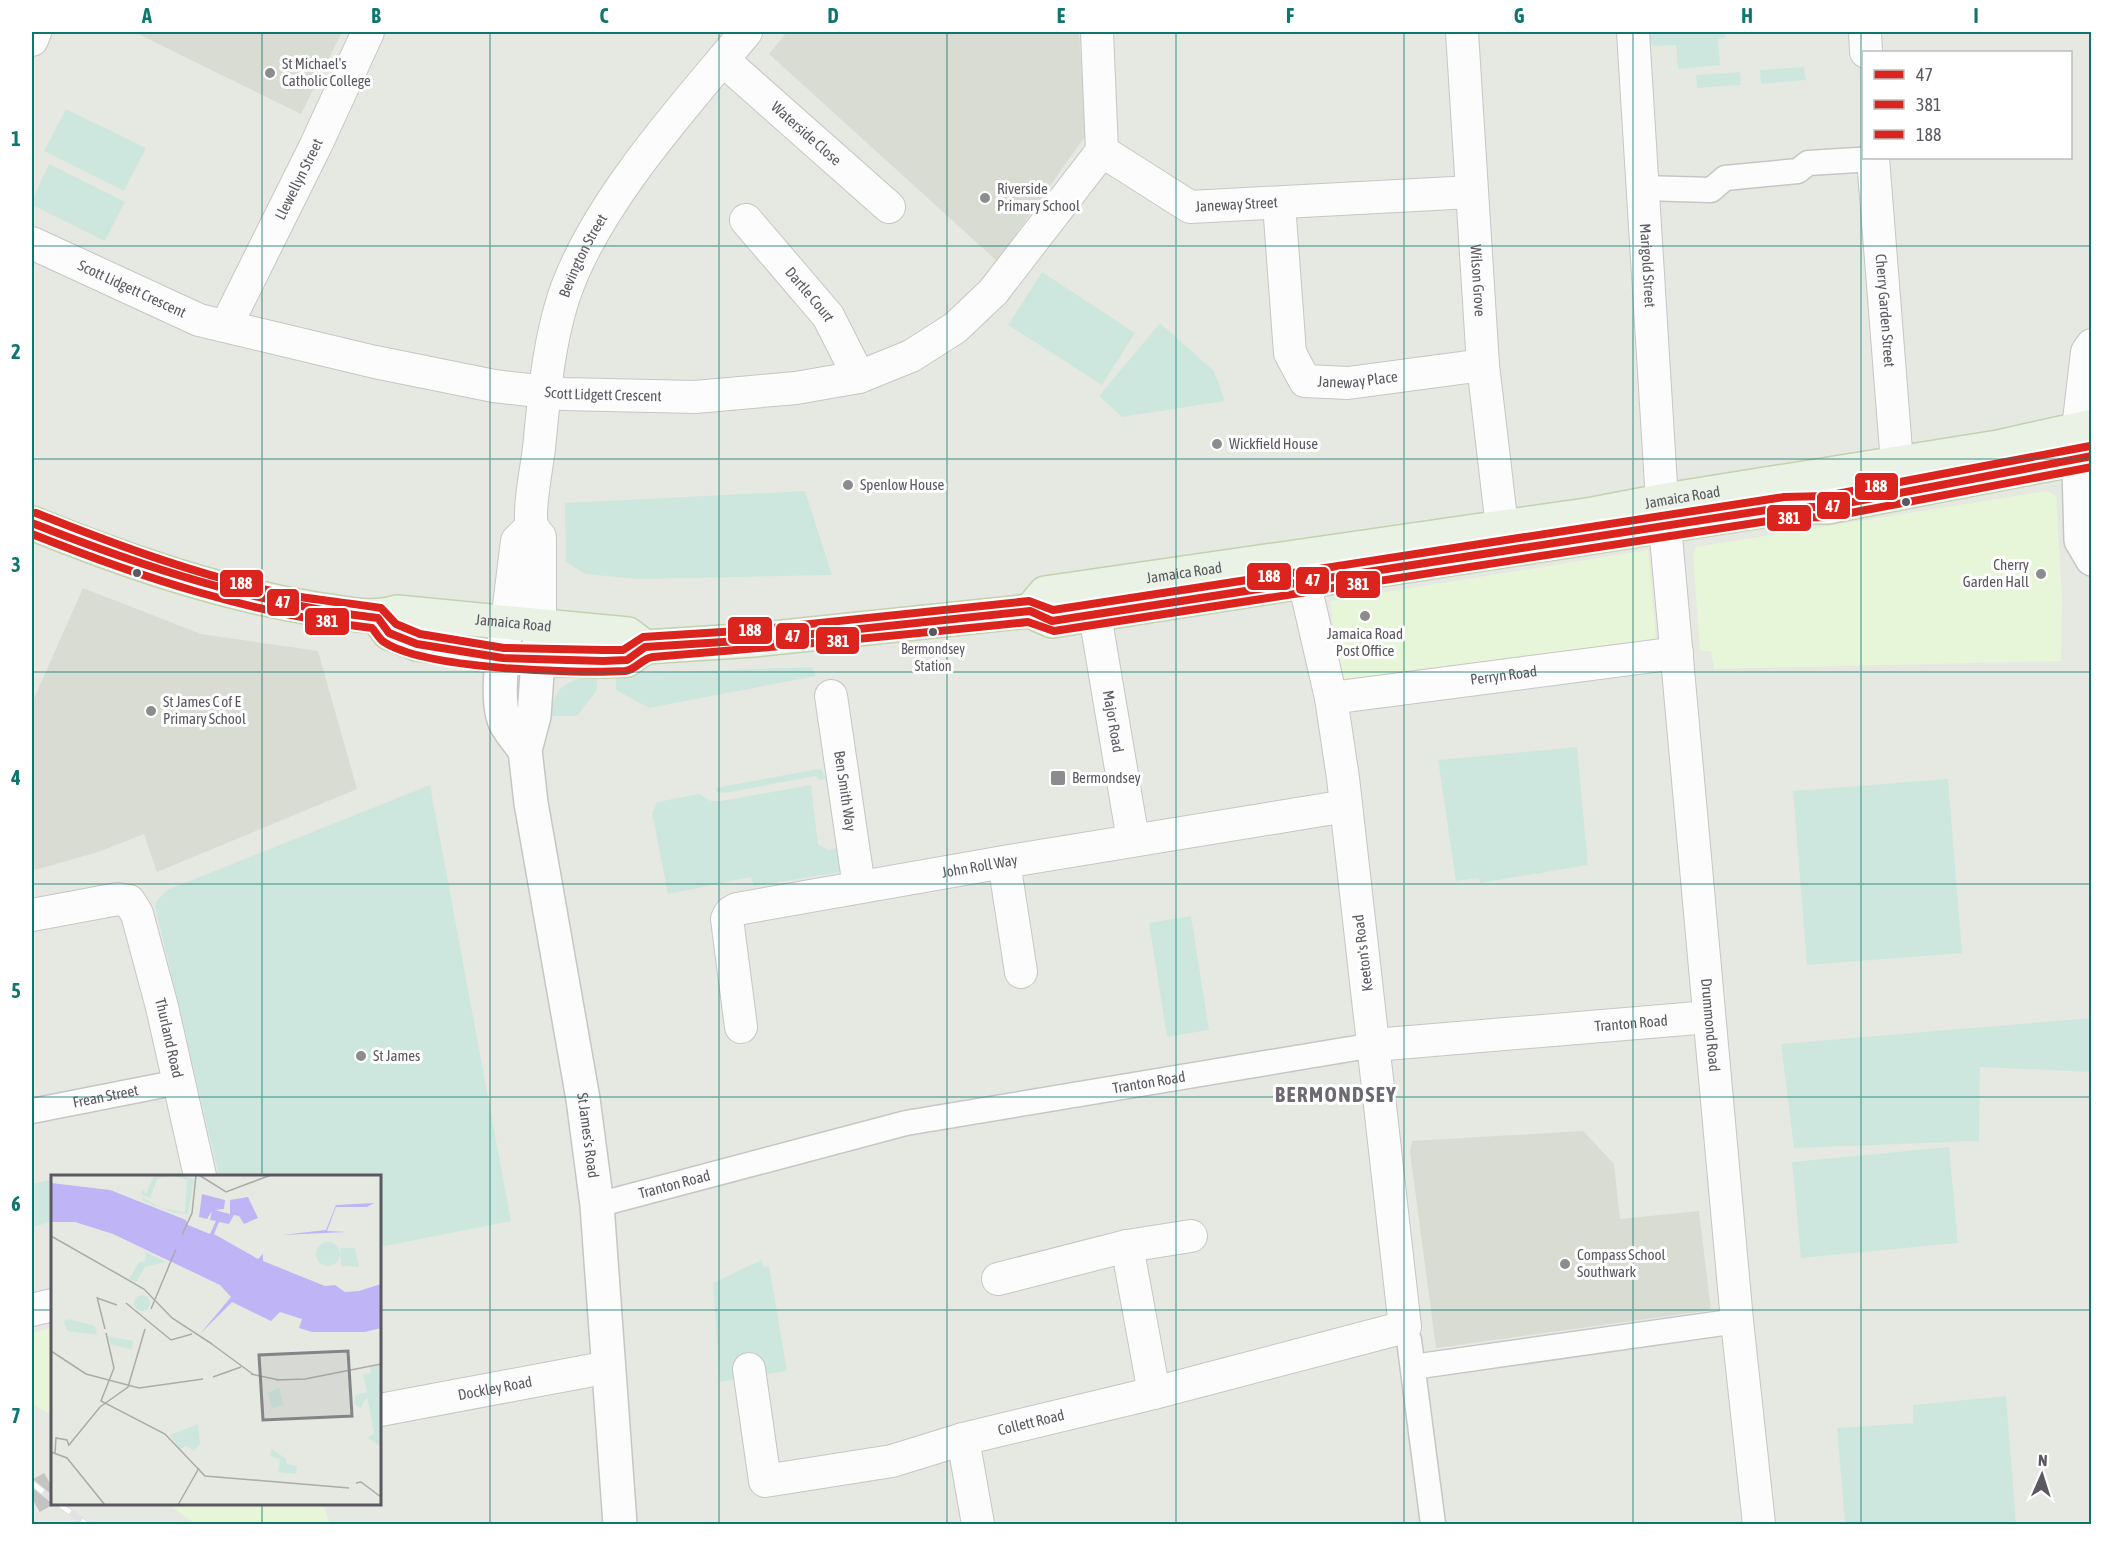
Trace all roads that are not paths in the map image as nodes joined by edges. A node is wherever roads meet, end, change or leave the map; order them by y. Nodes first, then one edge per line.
1 (34, 32) edge
2 (368, 32) edge
3 (746, 32) edge
4 (1097, 32) edge
5 (1462, 32) edge
6 (1633, 32) edge
7 (1865, 32) edge
8 (32, 40) edge
9 (1866, 51) edge
10 (723, 60) junction
11 (1102, 151) junction
12 (1862, 159) edge
13 (1873, 159) edge
14 (1643, 188) junction
15 (1472, 192) junction
16 (1279, 204) junction
17 (889, 207) dead end
18 (746, 220) dead end
19 (32, 243) edge
20 (225, 326) junction
21 (2091, 345) edge
22 (1483, 365) junction
23 (859, 377) junction
24 (545, 392) junction
25 (2085, 442) edge
26 (1897, 463) junction
27 (1665, 513) junction
28 (32, 523) edge
29 (532, 525) junction
30 (1502, 527) junction
31 (2091, 559) edge
32 (1304, 581) junction
33 (1030, 611) junction
34 (1095, 615) junction
35 (378, 618) junction
36 (507, 622) junction
37 (540, 624) junction
38 (645, 647) junction
39 (1677, 653) junction
40 (503, 658) junction
41 (539, 660) junction
42 (831, 696) dead end
43 (1331, 698) junction
44 (525, 750) junction
45 (1346, 806) junction
46 (1131, 828) dead end
47 (1004, 862) junction
48 (859, 887) junction
49 (32, 915) edge
50 (1021, 972) dead end
51 (1709, 1017) junction
52 (741, 1027) dead end
53 (1374, 1045) junction
54 (179, 1082) junction
55 (32, 1111) edge
56 (200, 1175) edge
57 (597, 1204) junction
58 (1191, 1236) dead end
59 (1127, 1246) junction
60 (998, 1280) dead end
61 (51, 1305) edge
62 (32, 1310) edge
63 (1737, 1321) junction
64 (1407, 1333) junction
65 (609, 1367) junction
66 (1413, 1367) junction
67 (749, 1369) dead end
68 (1154, 1393) junction
69 (381, 1410) edge
70 (963, 1439) junction
71 (621, 1524) edge
72 (978, 1524) edge
73 (1433, 1524) edge
74 (1759, 1524) edge

1 - 8 street
2 - 20 street, Llewellyn Street
3 - 10 street, Bevington Street
4 - 11 street
5 - 15 street, Wilson Grove
6 - 14 street, Marigold Street
7 - 9 street
10 - 17 street, Waterside Close
10 - 24 street, Bevington Street
11 - 16 street, Janeway Street
11 - 23 street, Scott Lidgett Crescent
12 - 14 street
13 - 26 street, Cherry Garden Street
14 - 27 street, Marigold Street
15 - 16 street, Janeway Street
15 - 22 street, Wilson Grove
16 - 22 street, Janeway Place
18 - 23 street, Dartle Court
19 - 20 street, Scott Lidgett Crescent
20 - 24 street, Scott Lidgett Crescent
21 - 25 street
22 - 30 street, Wilson Grove
23 - 24 street, Scott Lidgett Crescent
24 - 29 street, Bevington Street
25 - 26 main road, Jamaica Road
25 - 27 main road, Jamaica Road
25 - 31 street
26 - 27 main road, Jamaica Road
27 - 30 main road, Jamaica Road
27 - 32 main road, Jamaica Road
27 - 39 street, Drummond Road
28 - 35 main road, Jamaica Road
29 - 36 street, Bevington Street
29 - 37 street, Bevington Street
30 - 33 main road, Jamaica Road
32 - 34 main road, Jamaica Road
32 - 43 street, Keeton's Road
33 - 34 main road, Jamaica Road
33 - 38 main road, Jamaica Road
34 - 46 street, Major Road
35 - 36 main road, Jamaica Road
35 - 40 main road, Jamaica Road
36 - 37 main road, Jamaica Road
36 - 40 street
37 - 38 main road, Jamaica Road
37 - 41 street, St James's Road
38 - 41 main road, Jamaica Road
39 - 43 street, Perryn Road
39 - 51 street, Drummond Road
40 - 41 main road, Jamaica Road
40 - 44 street
41 - 44 street, St James's Road
42 - 48 street, Ben Smith Way
43 - 45 street, Keeton's Road
44 - 57 street, St James's Road
45 - 47 street, John Roll Way
45 - 53 street, Keeton's Road
47 - 48 street, John Roll Way
47 - 50 street
48 - 52 street, John Roll Way
49 - 54 street, Thurland Road
51 - 53 street, Tranton Road
51 - 63 street, Drummond Road
53 - 57 street, Tranton Road
53 - 64 street, Keeton's Road
54 - 55 street, Frean Street
54 - 56 street, Thurland Road
57 - 65 street, St James's Road
58 - 59 street
59 - 60 street
59 - 68 street
61 - 62 street
63 - 66 street
63 - 74 street, Drummond Road
64 - 66 street
64 - 68 street, Collett Road
65 - 69 street, Dockley Road
65 - 71 street, St James's Road
66 - 73 street
67 - 70 street, Collett Road
68 - 70 street, Collett Road
70 - 72 street

